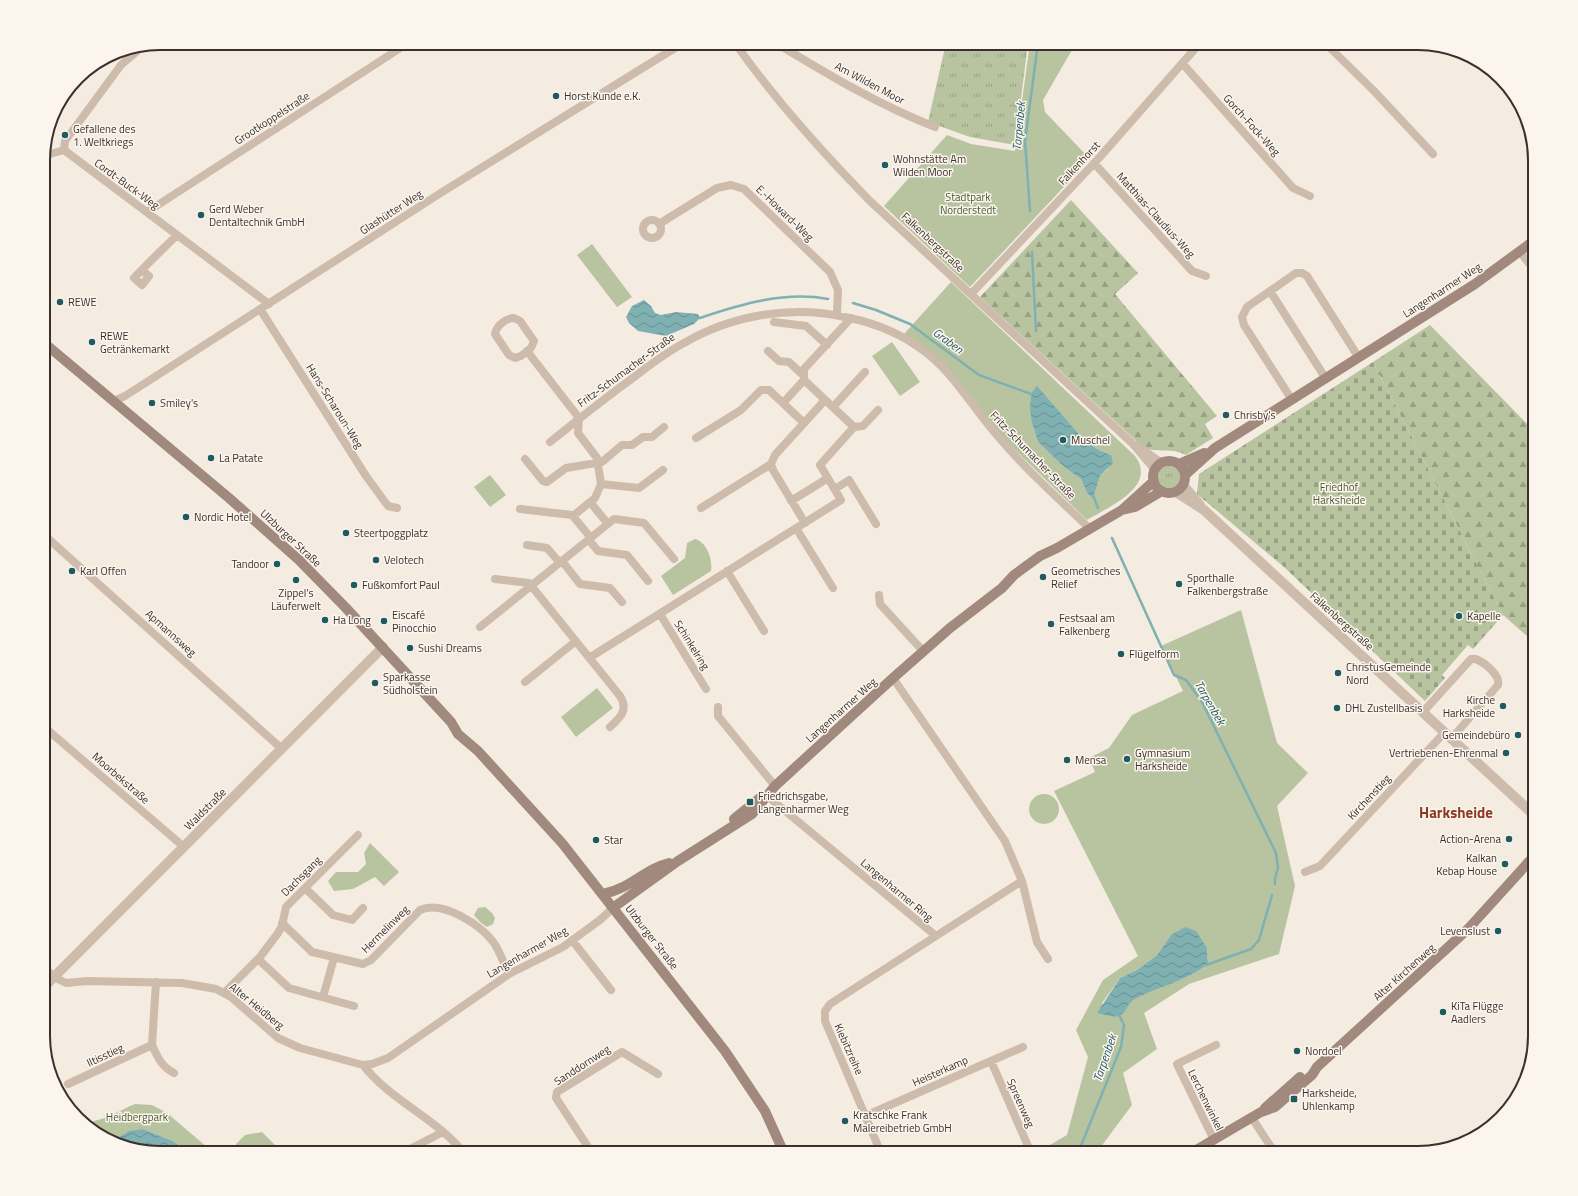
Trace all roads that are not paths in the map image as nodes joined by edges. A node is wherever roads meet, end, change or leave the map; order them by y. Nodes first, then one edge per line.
1 (397, 50) edge
2 (671, 50) edge
3 (740, 50) edge
4 (788, 50) edge
5 (1194, 50) edge
6 (1332, 50) edge
7 (135, 53) edge
8 (1182, 63) junction
9 (1374, 91) junction
10 (1388, 96) dead end
11 (935, 127) dead end
12 (64, 150) junction
13 (50, 154) edge
14 (1433, 154) dead end
15 (1094, 164) junction
16 (1310, 196) dead end
17 (147, 212) junction
18 (659, 224) dead end
19 (177, 234) junction
20 (1528, 246) edge
21 (1520, 252) junction
22 (1528, 262) edge
23 (142, 270) dead end
24 (1206, 276) dead end
25 (1270, 291) junction
26 (971, 294) junction
27 (269, 304) junction
28 (260, 309) junction
29 (837, 315) junction
30 (851, 318) junction
31 (774, 322) dead end
32 (827, 344) junction
33 (50, 348) edge
34 (527, 351) junction
35 (768, 351) dead end
36 (1359, 358) junction
37 (865, 372) dead end
38 (804, 378) junction
39 (1326, 379) junction
40 (825, 400) junction
41 (1292, 400) junction
42 (114, 401) junction
43 (783, 403) junction
44 (833, 407) junction
45 (878, 410) dead end
46 (579, 418) junction
47 (804, 422) junction
48 (664, 427) dead end
49 (854, 427) junction
50 (696, 438) dead end
51 (550, 442) dead end
52 (1132, 443) junction
53 (1215, 448) junction
54 (525, 459) dead end
55 (598, 463) junction
56 (1162, 463) junction
57 (771, 464) junction
58 (1179, 464) junction
59 (663, 470) dead end
60 (1155, 470) junction
61 (828, 478) junction
62 (1154, 481) junction
63 (601, 484) junction
64 (1181, 484) junction
65 (835, 489) junction
66 (1162, 491) junction
67 (791, 501) junction
68 (590, 502) junction
69 (397, 508) dead end
70 (701, 508) dead end
71 (520, 509) dead end
72 (1122, 510) junction
73 (573, 516) junction
74 (805, 523) junction
75 (608, 524) junction
76 (876, 524) dead end
77 (796, 528) junction
78 (1090, 529) junction
79 (590, 539) junction
80 (50, 540) edge
81 (526, 545) dead end
82 (674, 559) dead end
83 (561, 562) junction
84 (727, 571) junction
85 (495, 579) dead end
86 (648, 581) dead end
87 (531, 586) junction
88 (833, 588) dead end
89 (879, 595) dead end
90 (622, 602) dead end
91 (660, 614) junction
92 (480, 627) dead end
93 (764, 631) dead end
94 (576, 641) junction
95 (383, 647) junction
96 (923, 651) junction
97 (589, 658) junction
98 (893, 678) junction
99 (525, 682) dead end
100 (706, 689) dead end
101 (718, 707) dead end
102 (1423, 712) junction
103 (610, 727) dead end
104 (50, 732) edge
105 (1449, 735) junction
106 (282, 749) junction
107 (775, 786) junction
108 (766, 795) junction
109 (1528, 809) edge
110 (358, 834) dead end
111 (184, 847) junction
112 (678, 861) junction
113 (1528, 867) edge
114 (1305, 872) dead end
115 (1022, 881) junction
116 (305, 888) junction
117 (603, 894) junction
118 (614, 907) junction
119 (363, 908) dead end
120 (282, 923) junction
121 (936, 936) junction
122 (572, 940) junction
123 (334, 958) junction
124 (258, 959) junction
125 (1048, 959) dead end
126 (50, 973) edge
127 (509, 974) junction
128 (54, 977) junction
129 (50, 981) edge
130 (156, 982) junction
131 (611, 990) dead end
132 (224, 993) junction
133 (323, 997) junction
134 (354, 1006) dead end
135 (152, 1045) junction
136 (1216, 1046) dead end
137 (1023, 1047) dead end
138 (991, 1061) junction
139 (363, 1065) junction
140 (174, 1073) dead end
141 (658, 1074) dead end
142 (68, 1084) dead end
143 (865, 1116) junction
144 (1252, 1118) junction
145 (443, 1132) junction
146 (1214, 1140) junction
147 (416, 1146) edge
148 (457, 1146) edge
149 (587, 1146) edge
150 (781, 1146) edge
151 (878, 1146) edge
152 (1028, 1146) edge
153 (1203, 1146) edge
154 (1270, 1146) edge

1 - 17 street, Grootkoppelstraße
2 - 27 street, Glashütter Weg
3 - 26 street, Falkenbergstraße
4 - 11 street, Am Wilden Moor
5 - 8 street, Falkenhorst
6 - 9 street
7 - 12 street
8 - 15 street, Falkenhorst
8 - 16 street, Gorch-Fock-Weg
9 - 10 street
9 - 14 street
12 - 13 street
12 - 17 street, Cordt-Buck-Weg
15 - 24 street, Matthias-Claudius-Weg
15 - 26 street, Falkenhorst
17 - 19 street, Cordt-Buck-Weg
18 - 29 street, E.-Howard-Weg
19 - 23 street
19 - 27 street, Cordt-Buck-Weg
20 - 21 main road, Langenharmer Weg
21 - 22 street
21 - 36 main road, Langenharmer Weg
25 - 36 street
25 - 39 street
25 - 41 street
26 - 52 street, Falkenbergstraße
27 - 28 street, Glashütter Weg
28 - 42 street, Glashütter Weg
28 - 69 street, Hans-Scharoun-Weg
29 - 30 street, Fritz-Schumacher-Straße
29 - 46 street, Fritz-Schumacher-Straße
30 - 32 street
30 - 78 street, Fritz-Schumacher-Straße
31 - 32 street
32 - 38 street
33 - 42 main road, Ulzburger Straße
34 - 34 street
34 - 46 street
35 - 38 street
36 - 39 main road, Langenharmer Weg
37 - 44 street
38 - 40 street
38 - 43 street
39 - 41 main road, Langenharmer Weg
40 - 44 street
40 - 47 street
41 - 53 main road, Langenharmer Weg
42 - 95 main road, Ulzburger Straße
43 - 47 street
43 - 50 street
44 - 49 street
45 - 49 street
46 - 51 street, Fritz-Schumacher-Straße
46 - 55 street
47 - 57 street
48 - 55 street
49 - 61 street
52 - 56 street, Falkenbergstraße
52 - 60 street, Falkenbergstraße
53 - 58 main road, Langenharmer Weg
53 - 64 main road, Langenharmer Weg
54 - 55 street
55 - 63 street
56 - 58 main road, Langenharmer Weg
56 - 60 main road
57 - 67 street
57 - 70 street
58 - 64 main road
59 - 63 street
60 - 62 main road
61 - 65 street
61 - 67 street
62 - 66 main road
62 - 72 main road, Langenharmer Weg
63 - 68 street
64 - 66 main road
64 - 102 street, Falkenbergstraße
65 - 74 street, Schinkelring
65 - 76 street
66 - 72 main road, Langenharmer Weg
67 - 74 street
68 - 73 street
68 - 75 street
71 - 73 street
72 - 78 main road, Langenharmer Weg
73 - 79 street
74 - 77 street, Schinkelring
75 - 79 street
75 - 82 street
77 - 84 street, Schinkelring
77 - 88 street
78 - 96 main road, Langenharmer Weg
79 - 83 street
79 - 86 street
80 - 106 street, Apmannsweg
81 - 83 street
83 - 87 street
83 - 90 street
84 - 91 street, Schinkelring
84 - 93 street
85 - 87 street
87 - 92 street
87 - 94 street
89 - 96 street
91 - 97 street, Schinkelring
91 - 100 street, Schinkelring
94 - 97 street
94 - 99 street
95 - 106 street, Waldstraße
95 - 117 main road, Ulzburger Straße
96 - 98 main road, Langenharmer Weg
97 - 103 street
98 - 107 main road, Langenharmer Weg
98 - 115 street
101 - 107 street
102 - 105 street, Falkenbergstraße
102 - 105 street, Kirchenstieg
104 - 111 street, Moorbekstraße
105 - 109 street, Falkenbergstraße
105 - 114 street, Kirchenstieg
106 - 111 street, Waldstraße
107 - 108 main road, Langenharmer Weg
108 - 112 main road, Langenharmer Weg
108 - 121 street, Langenharmer Ring
110 - 116 street, Dachsgang
111 - 128 street, Waldstraße
112 - 117 main road, Langenharmer Weg
112 - 118 main road, Langenharmer Weg
113 - 144 main road, Alter Kirchenweg
115 - 121 street, Langenharmer Ring
115 - 125 street
116 - 119 street
116 - 120 street, Dachsgang
117 - 118 main road, Ulzburger Straße
118 - 122 street, Langenharmer Weg
118 - 150 main road, Ulzburger Straße
120 - 123 street, Hermelinweg
120 - 124 street, Dachsgang
121 - 143 street, Kiebitzreihe
122 - 127 street, Langenharmer Weg
122 - 131 street
123 - 127 street, Hermelinweg
123 - 133 street
124 - 132 street, Dachsgang
124 - 133 street
126 - 128 street
127 - 139 street, Langenharmer Weg
128 - 129 street, Waldstraße
128 - 130 street, Alter Heidberg
130 - 132 street, Alter Heidberg
130 - 135 street
132 - 139 street, Alter Heidberg
133 - 134 street
135 - 140 street
135 - 142 street, Iltisstieg
136 - 146 street, Lerchenwinkel
137 - 138 street, Heisterkamp
138 - 143 street, Heisterkamp
138 - 152 street, Spreenweg
139 - 145 street
141 - 149 street, Sanddornweg
143 - 151 street, Kiebitzreihe
144 - 146 main road, Alter Kirchenweg
144 - 154 street
145 - 147 street
145 - 148 street
146 - 153 main road, Alter Kirchenweg

